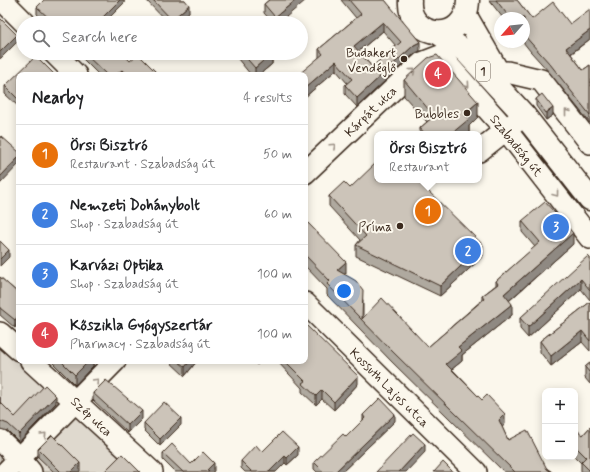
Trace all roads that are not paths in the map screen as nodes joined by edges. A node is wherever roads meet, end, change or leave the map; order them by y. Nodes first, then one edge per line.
1 (2, 0) edge
2 (410, 0) edge
3 (467, 8) edge
4 (17, 16) edge
5 (438, 33) junction
6 (440, 56) joint
7 (61, 60) edge
8 (73, 72) edge
9 (500, 76) junction
10 (524, 115) junction
11 (506, 130) junction
12 (590, 143) edge
13 (482, 149) edge
14 (308, 170) edge
15 (590, 200) edge
16 (590, 238) edge
17 (308, 306) edge
18 (0, 333) edge
19 (16, 347) edge
20 (34, 364) edge
21 (112, 364) edge
22 (76, 401) junction
23 (0, 440) edge
24 (19, 468) edge
25 (152, 472) edge
26 (476, 472) edge

1 - 4 street
2 - 5 main road, 1
3 - 5 main road, 1
3 - 9 main road, Szabadság út / 1
5 - 10 main road, Szabadság út / 1
6 -> 11 street, Szabadság út
14 -> 6 street, Kárpát utca
7 - 8 street
9 - 10 main road, Szabadság út / 1
12 -> 9 street
10 - 11 street
10 - 15 main road, Szabadság út / 1
11 - 13 street
11 -> 16 street, Szabadság út
17 - 26 street, Kossuth Lajos utca
18 - 19 street
20 - 22 street, Szép utca
22 -> 21 street
24 -> 22 street
22 - 25 street, Szép utca
23 - 24 street

